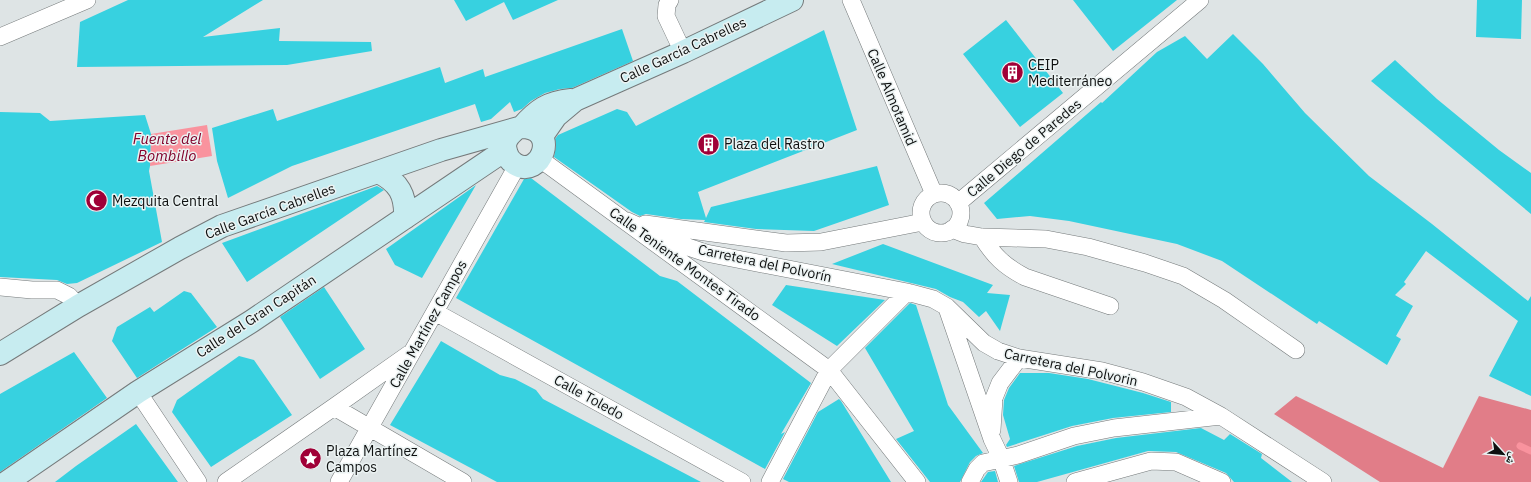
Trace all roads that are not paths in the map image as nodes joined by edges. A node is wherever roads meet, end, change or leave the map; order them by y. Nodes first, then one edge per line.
1 (87, 0) edge
2 (670, 0) edge
3 (792, 0) edge
4 (851, 0) edge
5 (1200, 0) edge
6 (0, 37) edge
7 (683, 52) junction
8 (575, 100) junction
9 (518, 128) junction
10 (542, 136) junction
11 (511, 158) junction
12 (540, 159) junction
13 (378, 172) junction
14 (934, 194) junction
15 (958, 203) junction
16 (405, 218) junction
17 (627, 221) junction
18 (923, 222) junction
19 (952, 229) junction
20 (982, 237) junction
21 (0, 287) edge
22 (908, 292) junction
23 (78, 306) junction
24 (1110, 306) dead end
25 (947, 307) junction
26 (435, 312) junction
27 (1296, 350) dead end
28 (413, 351) junction
29 (0, 354) edge
30 (1019, 358) junction
31 (829, 370) junction
32 (138, 392) junction
33 (334, 407) junction
34 (1221, 416) junction
35 (369, 429) junction
36 (992, 439) junction
37 (1001, 458) junction
38 (7, 482) edge
39 (198, 482) edge
40 (226, 482) edge
41 (339, 482) edge
42 (463, 482) edge
43 (742, 482) edge
44 (770, 482) edge
45 (917, 482) edge
46 (970, 482) edge
47 (1009, 482) edge
48 (1075, 482) edge
49 (1222, 482) edge
50 (1323, 482) edge

1 - 6 street
2 - 7 street
3 - 7 main road, Calle García Cabrelles
4 - 14 street, Calle Almotamid
5 - 15 street, Calle Diego de Paredes
7 - 8 main road, Calle García Cabrelles
8 - 9 main road, Calle García Cabrelles
8 - 10 main road, Calle García Cabrelles
9 - 10 main road
9 - 11 main road
9 - 13 main road, Calle García Cabrelles
10 - 12 main road
11 - 12 main road
11 - 16 main road, Calle del Gran Capitán
11 - 26 street, Calle Martínez Campos
12 - 17 street, Calle Teniente Montes Tirado
13 - 16 main road
13 - 23 main road, Calle García Cabrelles
14 - 15 street
14 - 18 street
15 - 19 street
16 - 32 main road, Calle del Gran Capitán
17 - 18 street
17 - 22 street, Carretera del Polvorín
17 - 31 street, Calle Teniente Montes Tirado
18 - 19 street
19 - 20 street
20 - 24 street
20 - 27 street
21 - 23 street
22 - 25 street, Carretera del Polvorin
22 - 31 street
23 - 29 main road, Calle García Cabrelles
25 - 30 street, Carretera del Polvorin
25 - 36 street
26 - 28 street, Calle Martínez Campos
26 - 43 street, Calle Toledo
28 - 33 street
28 - 35 street, Calle Martínez Campos
30 - 34 street, Carretera del Polvorin
30 - 36 street
31 - 44 street
31 - 45 street, Calle Teniente Montes Tirado
32 - 38 main road, Calle del Gran Capitán
32 - 39 street
33 - 35 street
33 - 40 street
34 - 37 street
34 - 50 street, Carretera del Polvorin
35 - 41 street, Calle Martínez Campos
35 - 42 street
36 - 37 street
37 - 46 street
37 - 47 street
48 - 49 street

